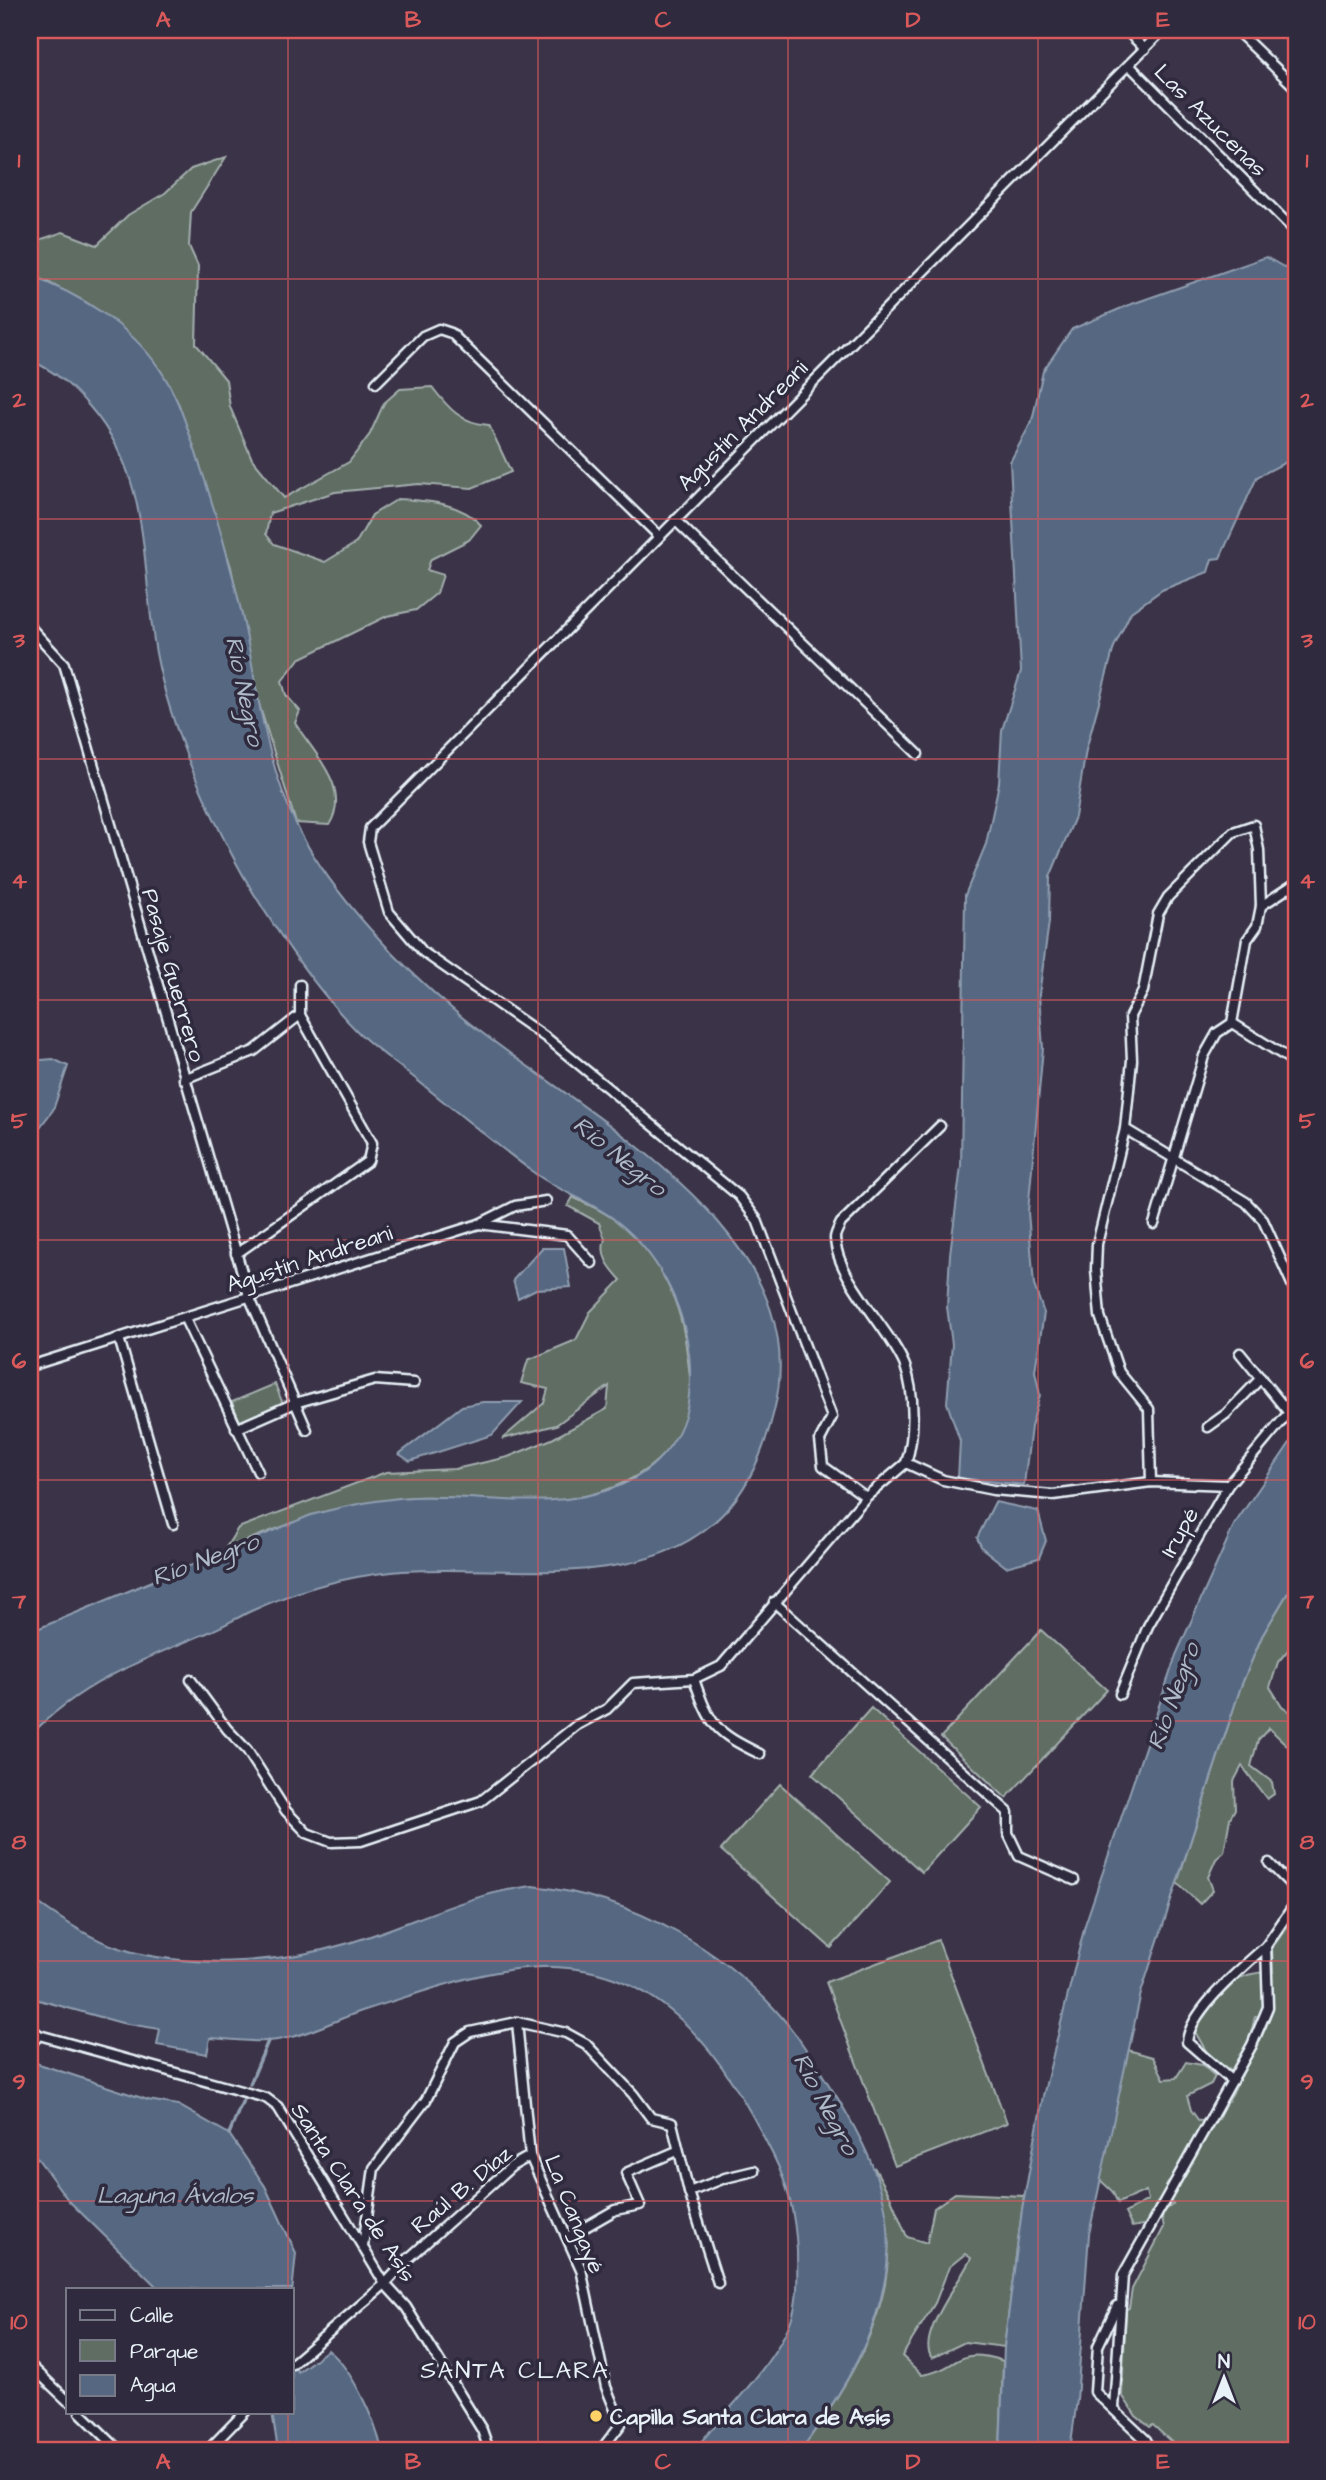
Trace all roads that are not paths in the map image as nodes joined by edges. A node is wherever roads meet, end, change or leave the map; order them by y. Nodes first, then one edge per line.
1 (1126, 30) edge
2 (1163, 30) edge
3 (1236, 30) edge
4 (1145, 49) junction
5 (1129, 65) junction
6 (1296, 88) edge
7 (1296, 232) edge
8 (376, 383) dead end
9 (675, 520) junction
10 (659, 536) junction
11 (30, 627) edge
12 (918, 754) dead end
13 (1296, 883) edge
14 (1261, 906) junction
15 (300, 985) dead end
16 (300, 1015) junction
17 (1232, 1023) junction
18 (1296, 1063) edge
19 (184, 1079) junction
20 (940, 1126) dead end
21 (1125, 1129) junction
22 (1174, 1160) junction
23 (547, 1201) dead end
24 (479, 1224) junction
25 (1154, 1224) dead end
26 (236, 1254) junction
27 (592, 1263) dead end
28 (1296, 1293) edge
29 (249, 1296) junction
30 (185, 1319) junction
31 (119, 1338) junction
32 (1240, 1353) dead end
33 (30, 1366) edge
34 (1261, 1378) junction
35 (414, 1383) dead end
36 (295, 1403) junction
37 (1296, 1404) edge
38 (1289, 1413) junction
39 (1208, 1427) dead end
40 (236, 1429) junction
41 (307, 1430) dead end
42 (906, 1463) junction
43 (258, 1472) dead end
44 (1151, 1482) junction
45 (1228, 1485) junction
46 (866, 1497) junction
47 (173, 1524) dead end
48 (774, 1602) junction
49 (694, 1679) junction
50 (191, 1681) dead end
51 (1120, 1694) dead end
52 (760, 1754) dead end
53 (1269, 1863) dead end
54 (1074, 1880) dead end
55 (1296, 1891) edge
56 (1296, 1902) edge
57 (1266, 1946) junction
58 (517, 2022) junction
59 (30, 2028) edge
60 (39, 2035) junction
61 (30, 2045) edge
62 (1232, 2081) junction
63 (677, 2151) junction
64 (530, 2156) junction
65 (754, 2171) dead end
66 (689, 2192) junction
67 (568, 2237) junction
68 (363, 2246) junction
69 (718, 2283) dead end
70 (385, 2284) junction
71 (1120, 2301) junction
72 (294, 2362) edge
73 (30, 2365) edge
74 (66, 2399) edge
75 (1114, 2408) junction
76 (82, 2414) edge
77 (243, 2414) edge
78 (119, 2450) edge
79 (208, 2450) edge
80 (489, 2450) edge
81 (601, 2450) edge
82 (1152, 2450) edge

1 - 4 street
2 - 4 street, Agustín Andreani
3 - 6 street
4 - 5 street, Agustín Andreani
5 - 7 street, Las Azucenas
5 - 9 street, Agustín Andreani
8 - 10 street
9 - 10 street, Agustín Andreani
9 - 12 street
10 - 46 street, Agustín Andreani
11 - 19 street, Pasaje Guerrero
13 - 14 street
14 - 17 street
14 - 21 street
15 - 16 street
16 - 19 street
16 - 26 street
17 - 18 street
17 - 22 street
19 - 26 street, Pasaje Guerrero
20 - 42 street
21 - 22 street
21 - 44 street
22 - 25 street
22 - 28 street
23 - 24 street
24 - 27 street, Agustín Andreani
24 - 29 street, Agustín Andreani
26 - 29 street, Pasaje Guerrero
29 - 30 street, Agustín Andreani
29 - 36 street, Pasaje Guerrero
30 - 31 street, Agustín Andreani
30 - 40 street
31 - 33 street, Agustín Andreani
31 - 47 street
32 - 34 street
34 - 38 street
34 - 39 street
35 - 36 street
36 - 40 street
36 - 41 street, Pasaje Guerrero
37 - 38 street, Irupé
38 - 45 street, Irupé
40 - 43 street
42 - 44 street
42 - 46 street
44 - 45 street
45 - 51 street, Irupé
46 - 48 street
48 - 49 street
48 - 54 street
49 - 50 street
49 - 52 street
53 - 55 street
56 - 57 street
57 - 62 street
57 - 62 street
58 - 63 street
58 - 64 street, La Cangayé
58 - 68 street
59 - 60 street, Santa Clara de Asís
60 - 61 street
60 - 68 street, Santa Clara de Asís
62 - 71 street
63 - 66 street
63 - 67 street
64 - 67 street, La Cangayé
64 - 70 street, Raúl B. Díaz
65 - 66 street
66 - 69 street
67 - 81 street, La Cangayé
68 - 70 street, Santa Clara de Asís
70 - 72 street, Raúl B. Díaz
70 - 80 street, Santa Clara de Asís
71 - 75 street
71 - 75 street
73 - 74 street
75 - 82 street
76 - 78 street
77 - 79 street

